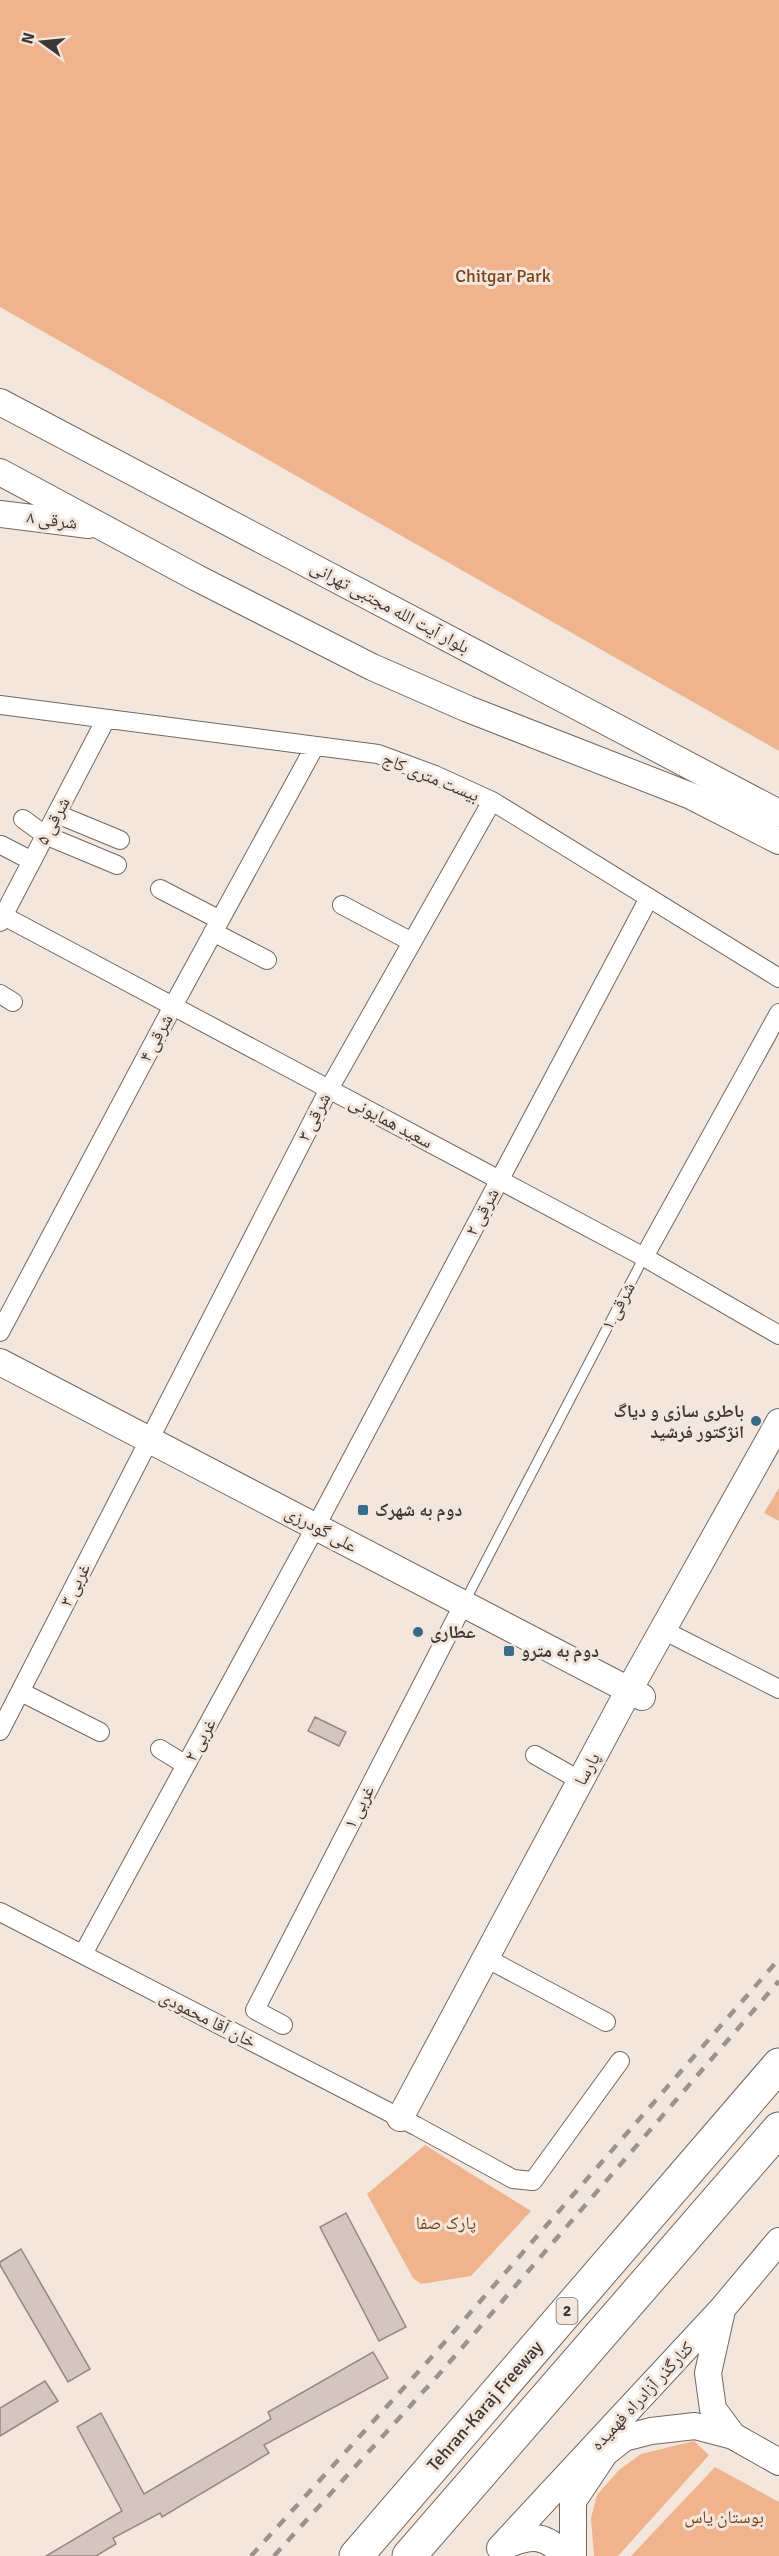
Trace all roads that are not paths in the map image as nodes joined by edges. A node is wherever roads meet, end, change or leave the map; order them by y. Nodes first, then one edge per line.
1 (0, 402) edge
2 (0, 472) edge
3 (0, 514) edge
4 (103, 527) junction
5 (0, 705) edge
6 (106, 719) junction
7 (315, 746) junction
8 (492, 801) junction
9 (779, 813) edge
10 (57, 814) junction
11 (23, 819) dead end
12 (45, 835) junction
13 (120, 840) dead end
14 (779, 841) edge
15 (1, 845) edge
16 (32, 861) junction
17 (117, 865) dead end
18 (160, 889) dead end
19 (649, 898) junction
20 (342, 905) dead end
21 (1, 917) edge
22 (217, 926) junction
23 (412, 942) junction
24 (267, 960) dead end
25 (779, 978) edge
26 (173, 1006) junction
27 (779, 1012) edge
28 (329, 1089) junction
29 (499, 1180) junction
30 (644, 1257) junction
31 (0, 1332) edge
32 (779, 1335) edge
33 (0, 1362) edge
34 (779, 1422) edge
35 (149, 1440) junction
36 (779, 1451) edge
37 (316, 1527) junction
38 (464, 1604) junction
39 (669, 1633) junction
40 (779, 1689) edge
41 (21, 1692) junction
42 (636, 1693) junction
43 (0, 1731) edge
44 (100, 1732) dead end
45 (160, 1749) dead end
46 (535, 1755) dead end
47 (186, 1765) junction
48 (581, 1781) junction
49 (0, 1912) edge
50 (83, 1954) junction
51 (493, 1962) junction
52 (606, 2022) dead end
53 (284, 2025) dead end
54 (620, 2061) dead end
55 (779, 2065) edge
56 (408, 2122) junction
57 (779, 2129) edge
58 (779, 2241) edge
59 (722, 2309) junction
60 (637, 2402) junction
61 (733, 2436) junction
62 (605, 2453) junction
63 (779, 2462) edge
64 (497, 2552) edge
65 (356, 2556) edge
66 (410, 2556) edge
67 (565, 2556) edge
68 (573, 2556) edge

1 - 9 street, بلوار آیت الله مجتبی تهرانی
2 - 4 street
3 - 4 street, ۸ شرقی
4 - 14 street
5 - 6 street, بیست متری کاج
6 - 7 street, بیست متری کاج
6 - 10 street, ۵ شرقی
7 - 8 street, بیست متری کاج
7 - 22 street, ۴ شرقی
8 - 19 street, بیست متری کاج
8 - 23 street, ۳ شرقی
10 - 12 street, ۵ شرقی
10 - 13 street
11 - 12 street
12 - 16 street, ۵ شرقی
12 - 17 street
15 - 16 street
16 - 21 street, ۵ شرقی
18 - 22 street
19 - 25 street, بیست متری کاج
19 - 29 street, ۲ شرقی
20 - 23 street
21 - 26 street, سعید همایونی
22 - 24 street
22 - 26 street, ۴ شرقی
23 - 28 street, ۳ شرقی
26 - 28 street, سعید همایونی
26 - 31 street, ۴ شرقی
27 - 30 street, ۱ شرقی
28 - 29 street, سعید همایونی
28 - 35 street, ۳ شرقی
29 - 30 street, سعید همایونی
29 - 37 street, ۲ شرقی
30 - 32 street, سعید همایونی
30 - 38 lane, ۱ شرقی
33 - 35 street, علی گودرزی
34 - 39 street, پارسا
35 - 37 street, علی گودرزی
35 - 41 street, ۳ غربی
36 - 39 street, پارسا
37 - 38 street, علی گودرزی
37 - 47 street, ۲ غربی
38 - 42 street, علی گودرزی
38 - 53 street, ۱ غربی
39 - 40 street
39 - 42 street, پارسا
41 - 43 street, ۳ غربی
41 - 44 street
42 - 48 street, پارسا
42 - 51 street, پارسا
45 - 47 street
46 - 48 street
47 - 50 street, ۲ غربی
48 - 51 street, پارسا
49 - 50 street, خان آقا محمودی
50 - 56 street, خان آقا محمودی
51 - 52 street
51 - 56 street, پارسا
54 - 56 street, خان آقا محمودی
55 - 65 highway, Tehran-Karaj Freeway / 2
57 - 66 highway, 2
58 - 59 street, کنارگذر آزادراه فهمیده
59 - 60 street, کنارگذر آزادراه فهمیده
59 - 61 street
60 - 62 street
60 - 64 street, کنارگذر آزادراه فهمیده
61 - 62 street
61 - 63 street
62 - 68 street
64 - 67 street

